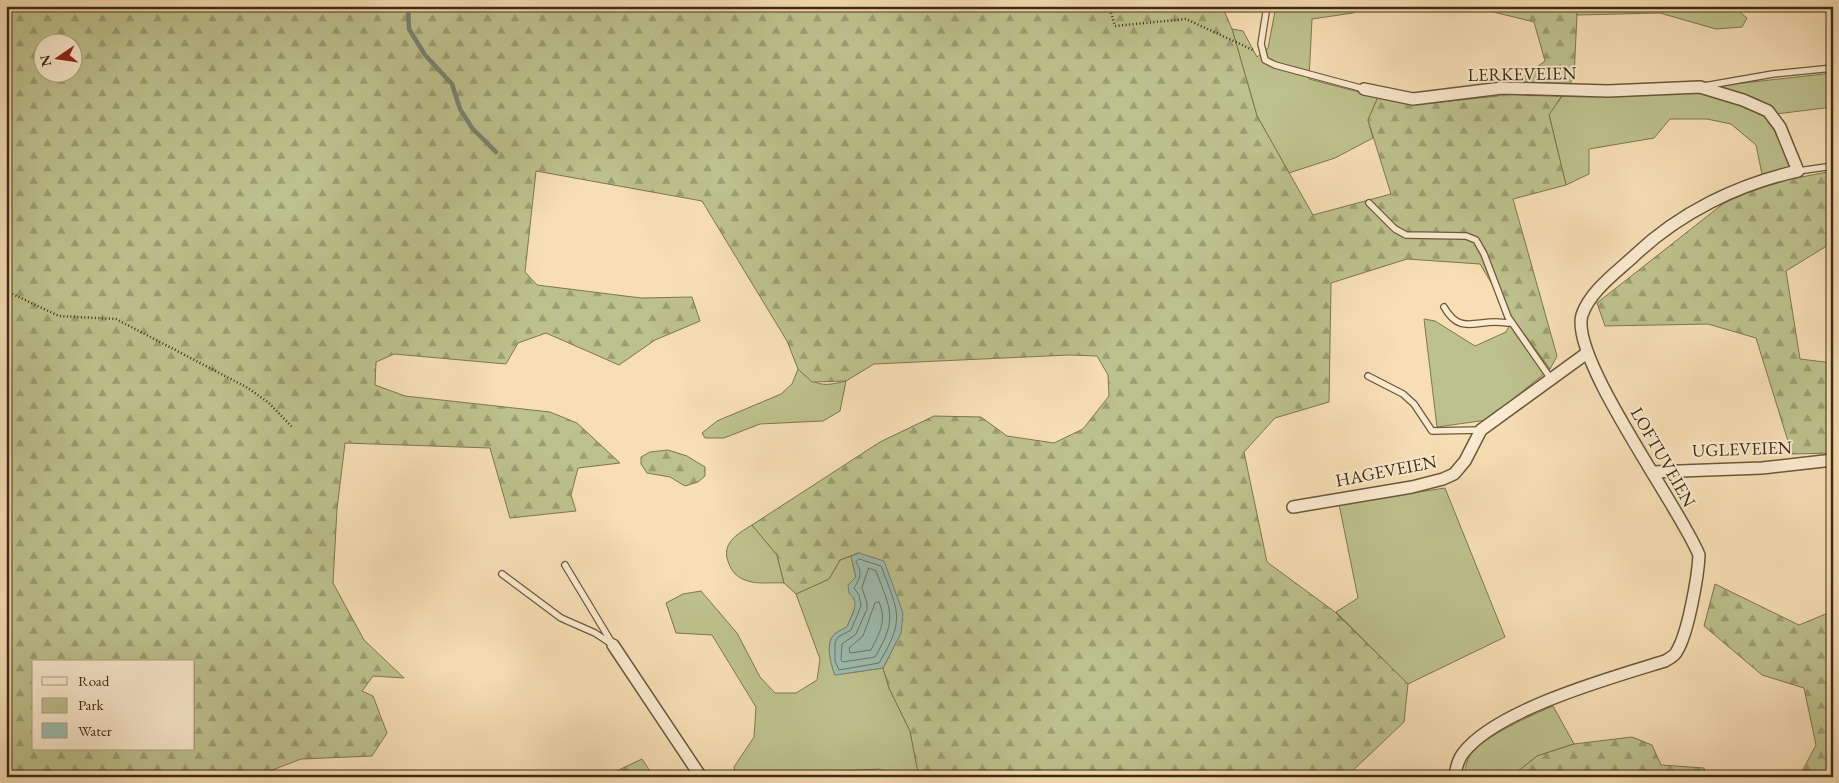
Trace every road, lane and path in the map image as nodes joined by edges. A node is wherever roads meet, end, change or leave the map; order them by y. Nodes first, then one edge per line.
1 (1109, 6) edge
2 (1267, 6) edge
3 (1263, 55) junction
4 (1833, 68) edge
5 (1700, 87) junction
6 (1364, 89) joint
7 (1833, 166) edge
8 (1798, 171) junction
9 (1369, 203) dead end
10 (6, 291) edge
11 (1444, 307) dead end
12 (1512, 323) junction
13 (1587, 353) junction
14 (1368, 376) dead end
15 (1551, 378) junction
16 (293, 428) dead end
17 (1481, 430) junction
18 (1833, 460) edge
19 (1653, 472) junction
20 (1293, 507) dead end
21 (565, 565) dead end
22 (502, 574) dead end
23 (613, 645) junction
24 (701, 777) edge
25 (1455, 777) edge

1 - 3 path
2 - 3 lane
3 - 6 lane, LERKEVEIEN
4 - 5 lane
5 - 6 street, LERKEVEIEN
5 - 8 street, LERKEVEIEN
7 - 8 lane, LOFTUVEIEN
8 - 13 street, LOFTUVEIEN
9 - 12 lane
10 - 16 path
11 - 12 lane
12 - 15 lane
13 - 15 street, HAGEVEIEN
13 - 19 street, LOFTUVEIEN
14 - 17 lane
15 - 17 street, HAGEVEIEN
17 - 20 street, HAGEVEIEN
18 - 19 street, UGLEVEIEN
19 - 25 street, LOFTUVEIEN
21 - 23 lane
22 - 23 lane
23 - 24 street

